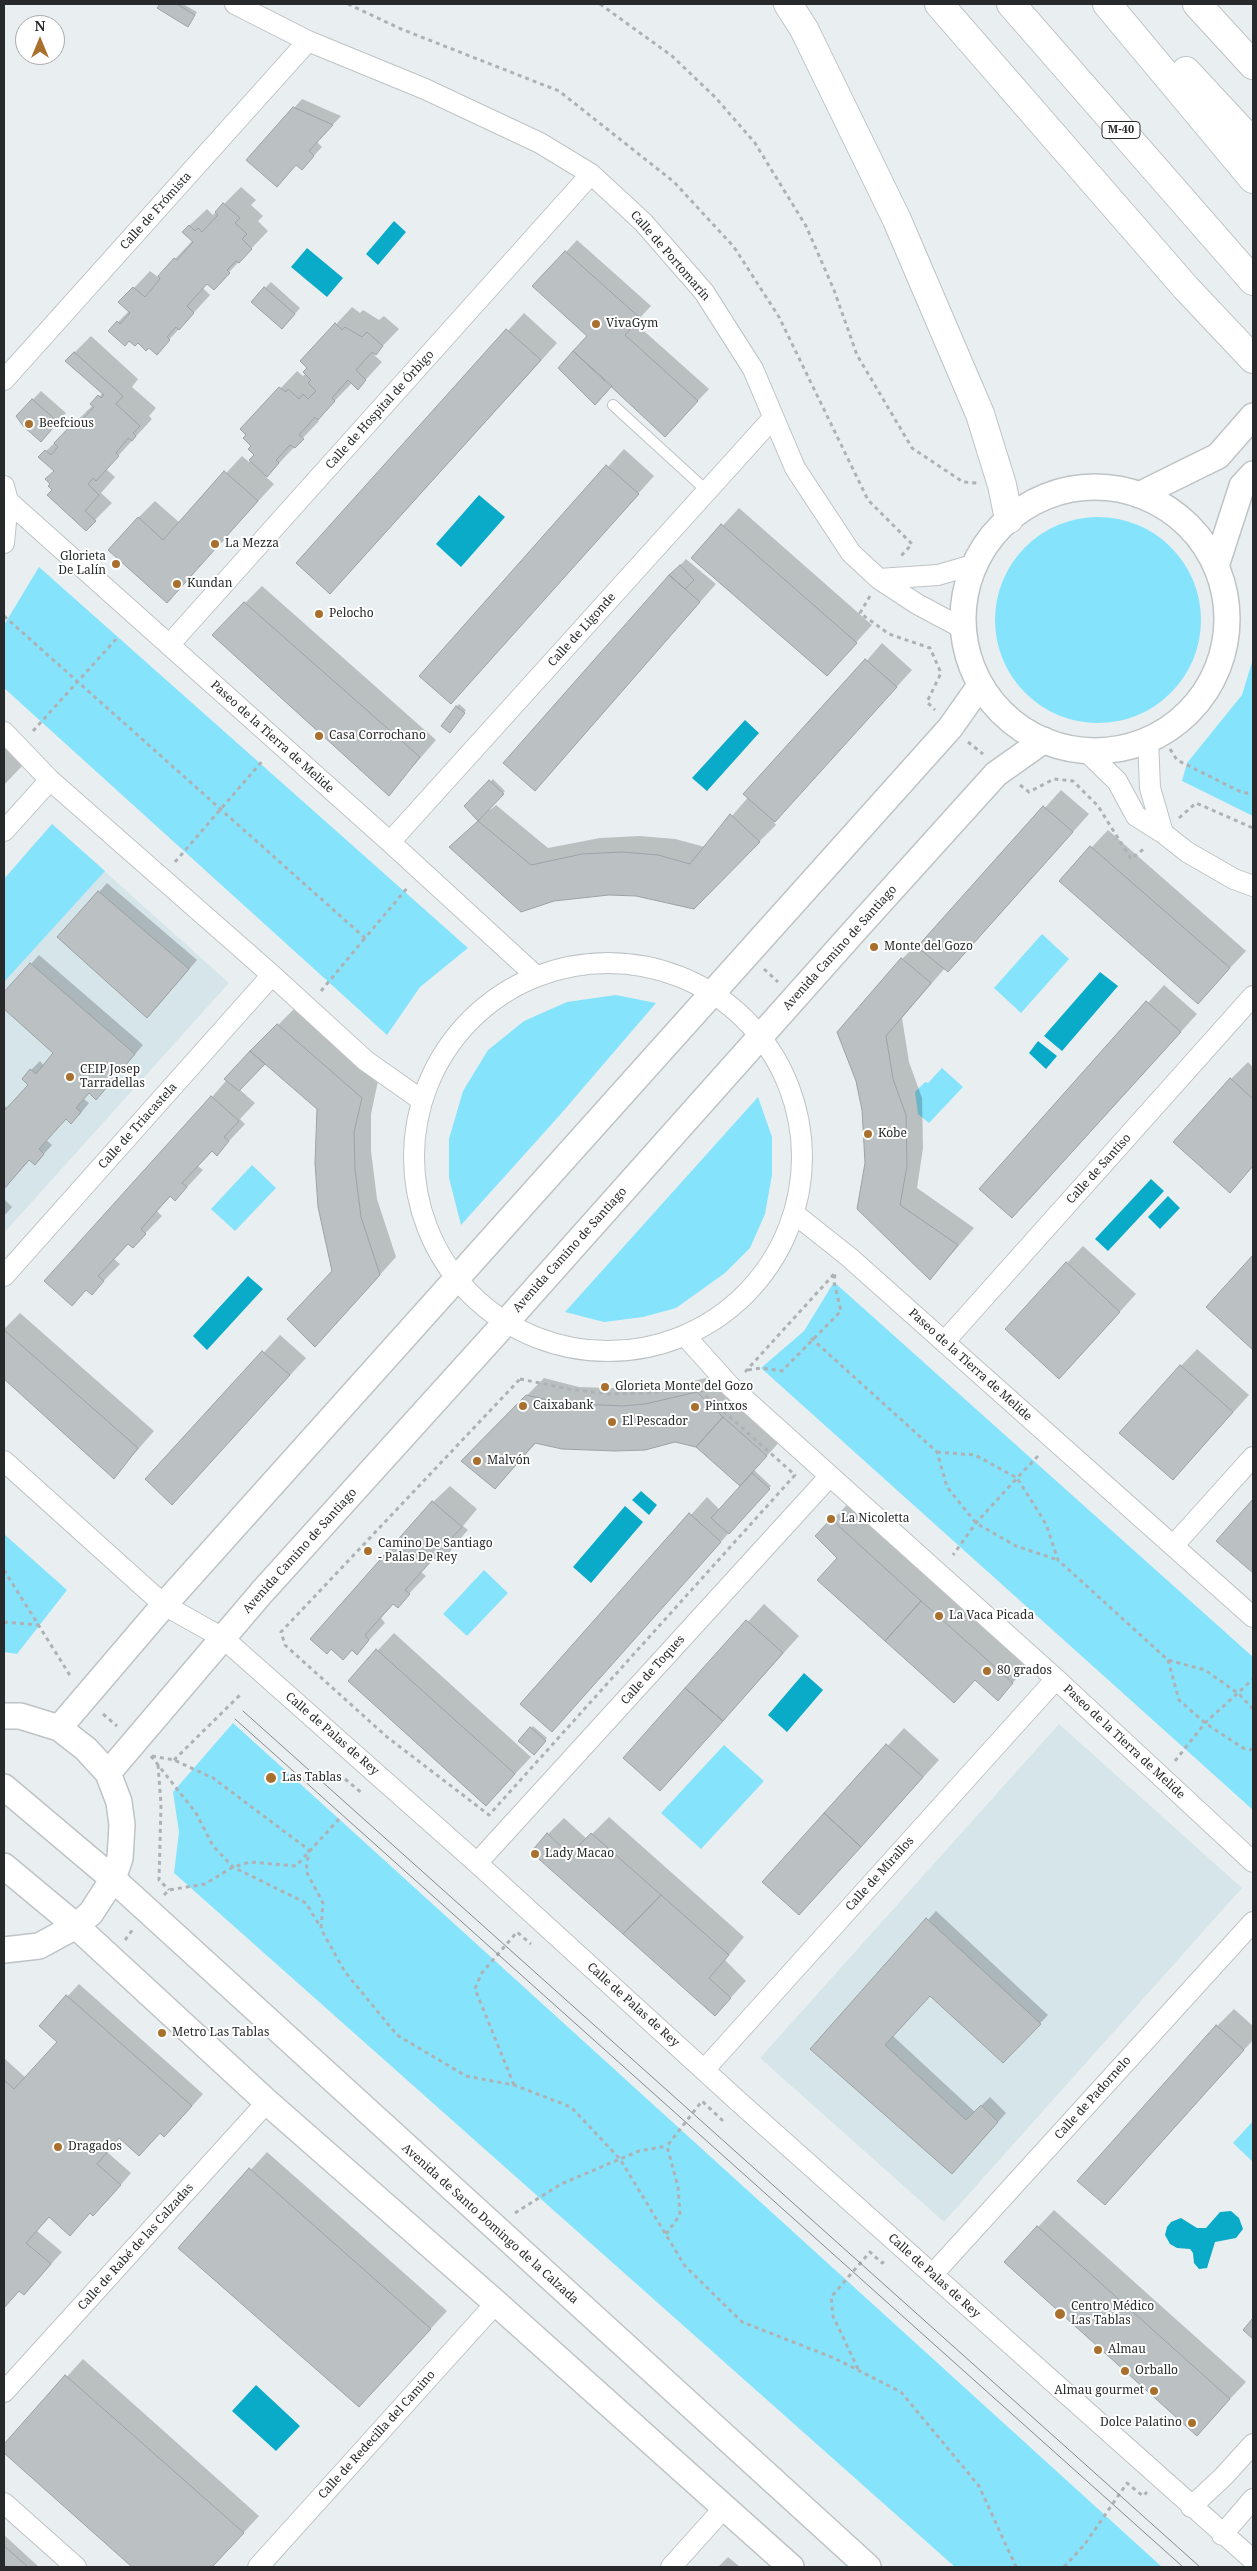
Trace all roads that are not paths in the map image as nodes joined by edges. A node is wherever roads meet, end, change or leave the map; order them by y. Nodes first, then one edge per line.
1 (235, 4) edge
2 (788, 4) edge
3 (938, 4) edge
4 (1011, 4) edge
5 (1107, 4) edge
6 (1122, 4) edge
7 (1197, 4) edge
8 (308, 41) junction
9 (1253, 65) edge
10 (1253, 143) edge
11 (591, 174) junction
12 (1253, 179) edge
13 (1253, 280) edge
14 (1253, 359) edge
15 (4, 380) edge
16 (613, 406) dead end
17 (1253, 416) edge
18 (773, 418) junction
19 (1253, 474) edge
20 (707, 491) junction
21 (6, 493) edge
22 (1139, 495) junction
23 (1010, 519) junction
24 (4, 543) edge
25 (976, 564) junction
26 (1216, 566) junction
27 (880, 579) junction
28 (962, 628) junction
29 (169, 645) junction
30 (979, 687) junction
31 (4, 732) edge
32 (1155, 738) junction
33 (1044, 740) junction
34 (1085, 750) junction
35 (50, 780) junction
36 (4, 830) edge
37 (1163, 833) junction
38 (390, 842) junction
39 (1253, 886) edge
40 (272, 975) junction
41 (535, 975) junction
42 (712, 994) junction
43 (1253, 996) edge
44 (758, 1040) junction
45 (420, 1099) junction
46 (796, 1215) junction
47 (4, 1276) edge
48 (460, 1277) junction
49 (507, 1321) junction
50 (687, 1338) junction
51 (945, 1341) junction
52 (1253, 1457) edge
53 (4, 1461) edge
54 (829, 1477) junction
55 (1173, 1546) junction
56 (164, 1605) junction
57 (1253, 1617) edge
58 (223, 1638) junction
59 (1056, 1679) junction
60 (4, 1716) edge
61 (59, 1728) junction
62 (108, 1773) junction
63 (4, 1787) edge
64 (1253, 1862) edge
65 (477, 1863) junction
66 (4, 1866) edge
67 (113, 1879) junction
68 (1253, 1922) edge
69 (76, 1926) junction
70 (4, 1950) edge
71 (704, 2070) junction
72 (267, 2102) junction
73 (933, 2274) junction
74 (496, 2303) junction
75 (4, 2392) edge
76 (1253, 2444) edge
77 (1253, 2499) edge
78 (4, 2503) edge
79 (1191, 2507) junction
80 (724, 2508) junction
81 (1222, 2534) junction
82 (1253, 2560) edge
83 (76, 2567) edge
84 (258, 2567) edge
85 (671, 2567) edge
86 (791, 2567) edge
87 (868, 2567) edge

1 - 8 street, Calle de Portomarín
2 - 23 highway
3 - 14 highway
4 - 13 highway, M-40
5 - 12 highway
6 - 10 highway
7 - 9 highway
8 - 11 street, Calle de Portomarín
8 - 15 street, Calle de Frómista
11 - 18 street, Calle de Portomarín
11 - 29 street, Calle de Hospital de Órbigo
16 - 20 lane
17 - 22 street
18 - 20 street, Calle de Ligonde
18 - 27 street, Calle de Portomarín
19 - 26 street
20 - 38 street, Calle de Ligonde
21 - 24 street
21 - 29 street, Paseo de la Tierra de Melide
22 - 23 street
22 - 26 street
23 - 25 street
25 - 27 street
25 - 28 street
26 - 32 street
27 - 28 street, Calle de Portomarín
28 - 30 street
29 - 38 street, Paseo de la Tierra de Melide
30 - 33 street
30 - 42 street
31 - 35 street
32 - 34 street
32 - 37 street
33 - 34 street
33 - 44 street, Avenida Camino de Santiago
34 - 37 street
35 - 36 street
35 - 40 street
37 - 39 street
38 - 41 street, Paseo de la Tierra de Melide
40 - 45 street
40 - 47 street, Calle de Triacastela
41 - 42 street
41 - 45 street
42 - 44 street
42 - 48 street
43 - 51 street, Calle de Santiso
44 - 46 street
44 - 49 street, Avenida Camino de Santiago
45 - 48 street
46 - 50 street
46 - 51 street, Paseo de la Tierra de Melide
48 - 49 street
48 - 56 street
49 - 50 street
49 - 58 street, Avenida Camino de Santiago
50 - 54 street, Paseo de la Tierra de Melide
51 - 55 street, Paseo de la Tierra de Melide
52 - 55 street
53 - 56 street, Calle de Palas de Rey
54 - 59 street, Paseo de la Tierra de Melide
54 - 65 street, Calle de Toques
55 - 57 street, Paseo de la Tierra de Melide
56 - 58 street, Calle de Palas de Rey
56 - 61 street
58 - 62 street, Avenida Camino de Santiago
58 - 65 street, Calle de Palas de Rey
59 - 64 street, Paseo de la Tierra de Melide
59 - 71 street, Calle de Mirallos
60 - 61 street
61 - 62 street
62 - 67 street
63 - 67 street, Avenida de Santo Domingo de la Calzada
65 - 71 street, Calle de Palas de Rey
66 - 69 street
67 - 69 street
67 - 87 street, Avenida de Santo Domingo de la Calzada
68 - 73 street, Calle de Padornelo
69 - 70 street
69 - 72 street
71 - 73 street, Calle de Palas de Rey
72 - 74 street
72 - 75 street, Calle de Rabé de las Calzadas
73 - 79 street, Calle de Palas de Rey
74 - 80 street
74 - 84 street, Calle de Redecilla del Camino
76 - 79 street
77 - 81 street
78 - 83 street
79 - 81 street, Calle de Palas de Rey
80 - 85 street
80 - 86 street
81 - 82 street, Calle de Palas de Rey

